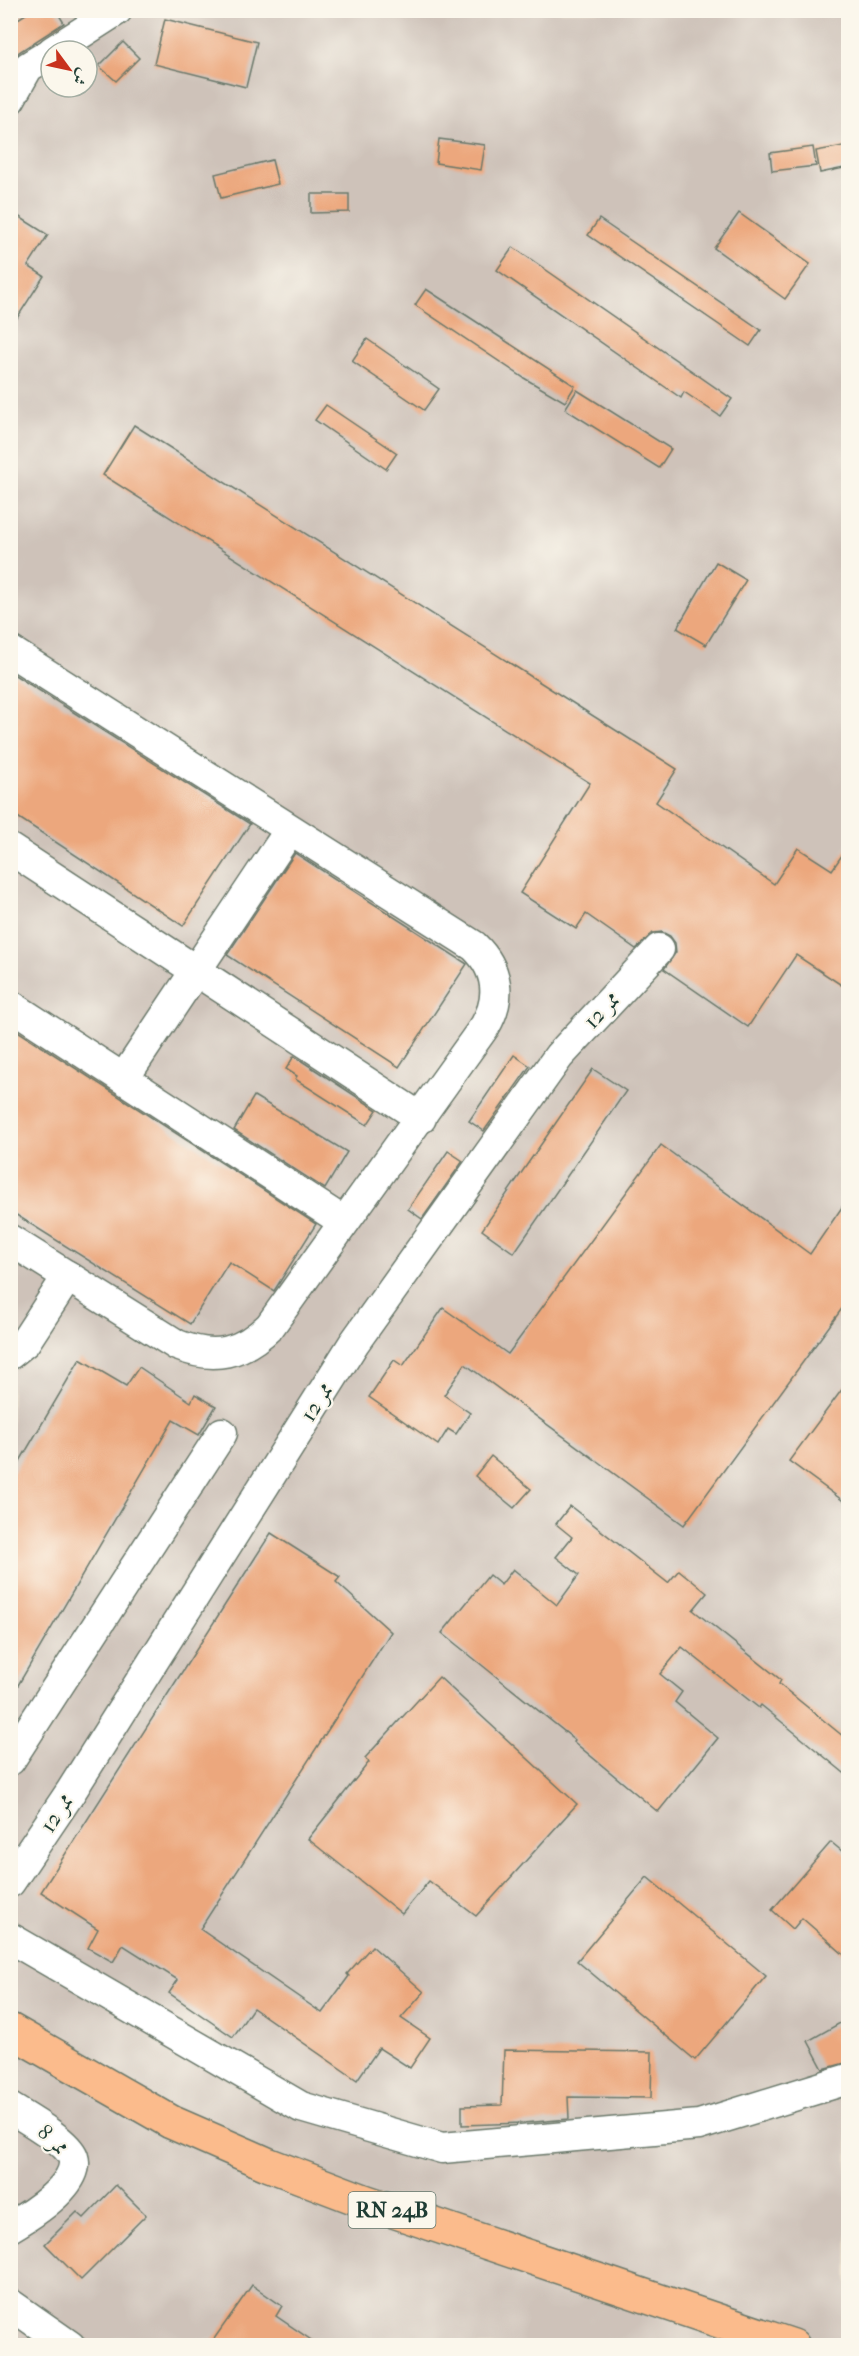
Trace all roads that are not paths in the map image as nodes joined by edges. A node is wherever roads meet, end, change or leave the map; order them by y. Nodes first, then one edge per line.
1 (117, 10) edge
2 (72, 39) edge
3 (39, 60) edge
4 (10, 99) edge
5 (10, 651) edge
6 (290, 830) junction
7 (10, 849) edge
8 (659, 949) dead end
9 (196, 970) junction
10 (10, 1005) edge
11 (124, 1078) junction
12 (421, 1118) junction
13 (345, 1222) junction
14 (10, 1240) edge
15 (68, 1276) junction
16 (10, 1354) edge
17 (222, 1433) dead end
18 (15, 1746) edge
19 (10, 1882) edge
20 (10, 1938) edge
21 (10, 2030) edge
22 (849, 2079) edge
23 (10, 2108) edge
24 (10, 2227) edge
25 (10, 2304) edge
26 (70, 2346) edge
27 (793, 2346) edge

1 - 2 street
3 - 4 street
5 - 6 street
6 - 9 street
6 - 12 street
7 - 9 street
8 - 19 street, ممر 12
9 - 11 street
9 - 12 street
10 - 11 street
11 - 13 street
12 - 13 street
13 - 15 street
14 - 15 street
15 - 16 street
17 - 18 street
20 - 22 street
21 - 27 main road, RN 24B
23 - 24 street, ممر 8
25 - 26 street

